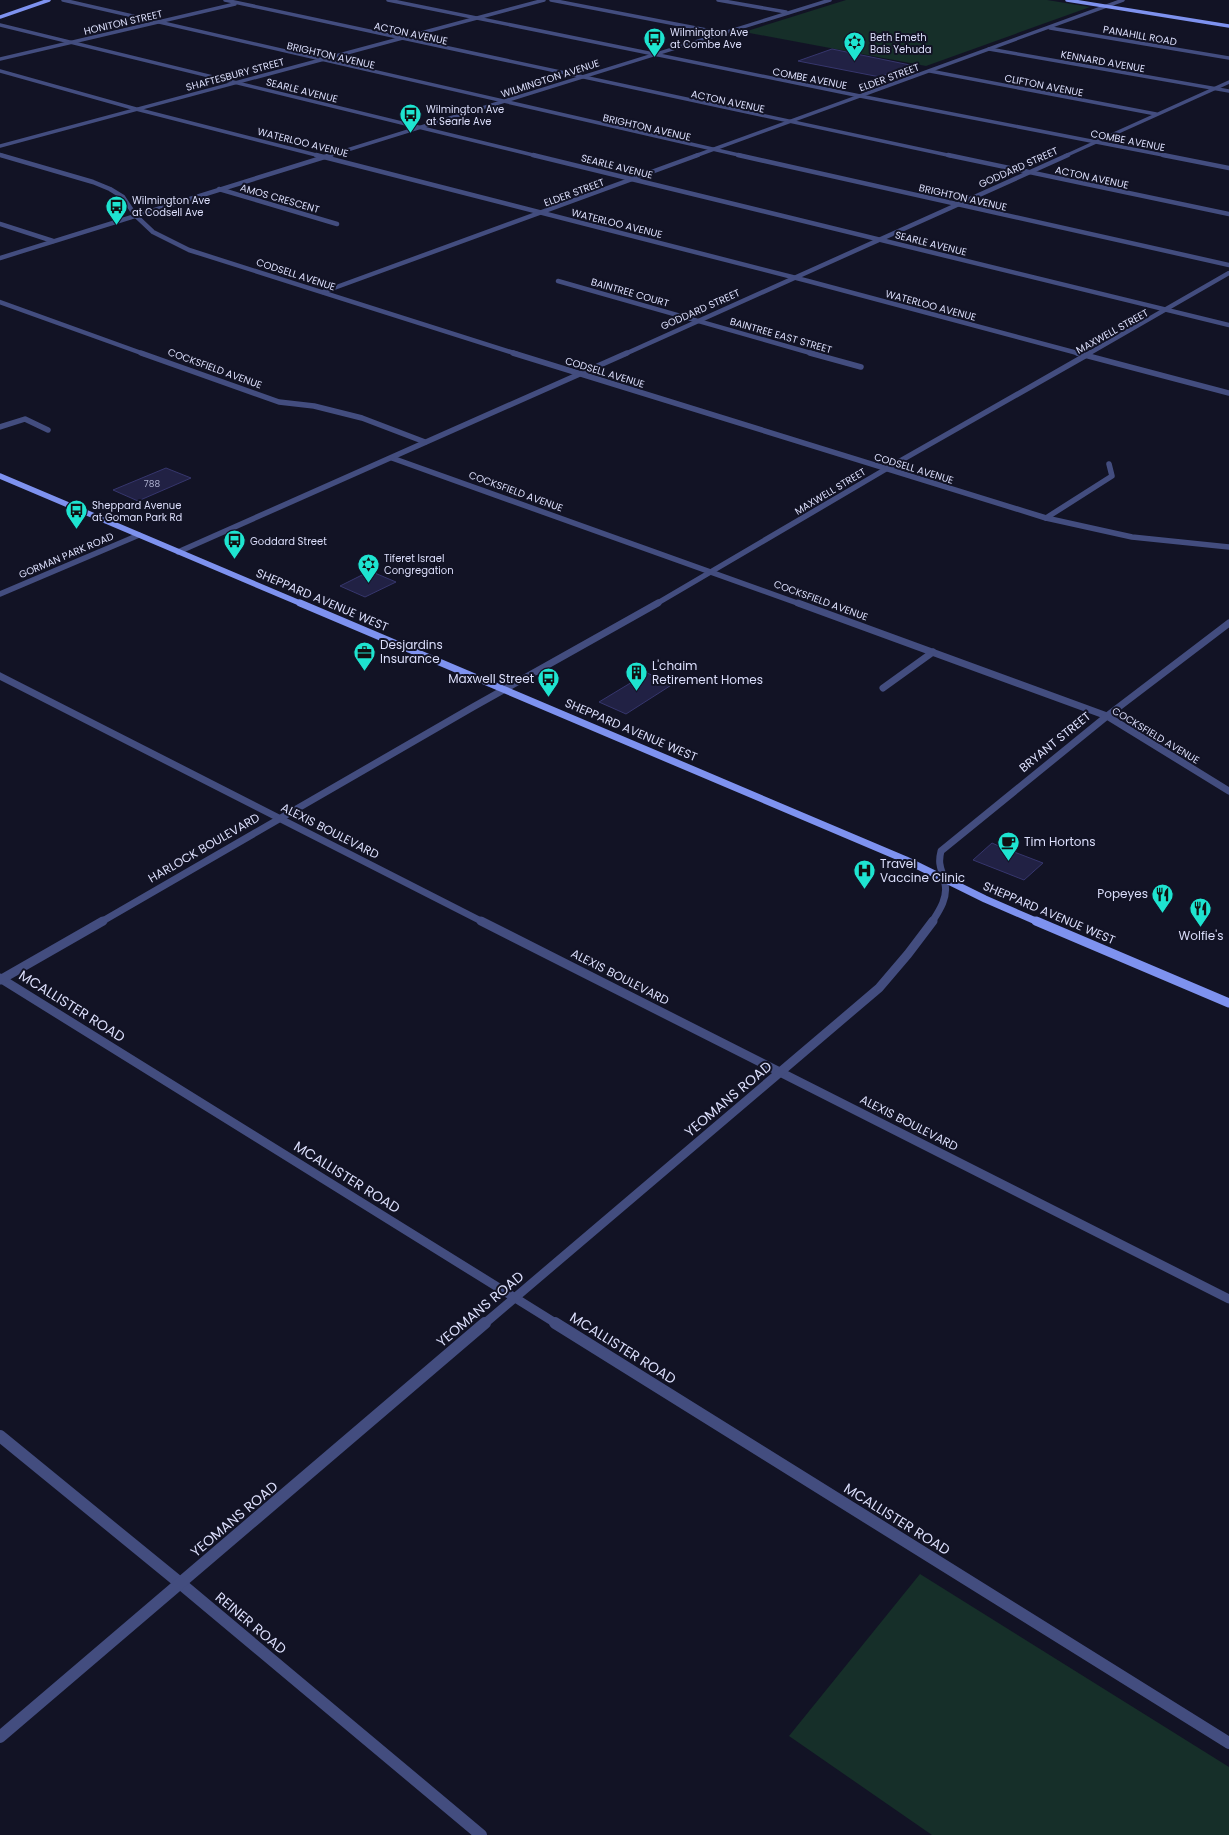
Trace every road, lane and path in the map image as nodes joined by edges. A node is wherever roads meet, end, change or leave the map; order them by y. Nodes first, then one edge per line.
1 (49, 0) edge
2 (63, 0) edge
3 (225, 0) edge
4 (250, 0) edge
5 (388, 0) edge
6 (544, 0) edge
7 (551, 0) edge
8 (718, 0) edge
9 (830, 0) edge
10 (1067, 0) edge
11 (1124, 0) edge
12 (238, 3) junction
13 (1106, 6) junction
14 (788, 13) junction
15 (0, 17) edge
16 (477, 18) junction
17 (154, 22) junction
18 (0, 26) edge
19 (1229, 26) edge
20 (1048, 28) junction
21 (723, 33) junction
22 (400, 38) junction
23 (70, 42) junction
24 (989, 49) junction
25 (653, 54) junction
26 (1229, 58) edge
27 (0, 59) edge
28 (319, 60) junction
29 (0, 71) edge
30 (929, 71) junction
31 (580, 77) junction
32 (234, 82) junction
33 (1229, 82) edge
34 (1215, 89) junction
35 (1229, 90) edge
36 (860, 96) junction
37 (501, 102) junction
38 (136, 109) junction
39 (1156, 114) junction
40 (788, 122) junction
41 (419, 128) junction
42 (1096, 142) junction
43 (0, 146) edge
44 (713, 150) junction
45 (0, 155) edge
46 (325, 157) junction
47 (1229, 168) edge
48 (1030, 172) junction
49 (631, 179) junction
50 (218, 189) junction
51 (958, 204) junction
52 (539, 213) junction
53 (1229, 214) edge
54 (135, 215) junction
55 (0, 224) edge
56 (336, 224) dead end
57 (878, 239) junction
58 (53, 241) junction
59 (0, 258) edge
60 (1229, 265) edge
61 (1229, 274) edge
62 (793, 277) junction
63 (558, 281) dead end
64 (323, 292) junction
65 (0, 302) edge
66 (1167, 310) junction
67 (696, 321) junction
68 (1229, 325) edge
69 (1086, 356) junction
70 (861, 367) dead end
71 (578, 373) junction
72 (1229, 393) edge
73 (0, 427) edge
74 (48, 430) dead end
75 (425, 442) junction
76 (392, 458) junction
77 (1109, 464) dead end
78 (886, 469) junction
79 (0, 476) edge
80 (1046, 518) junction
81 (139, 535) junction
82 (1229, 547) edge
83 (178, 552) junction
84 (713, 572) junction
85 (0, 594) edge
86 (1229, 623) edge
87 (933, 652) junction
88 (0, 676) edge
89 (883, 688) dead end
90 (503, 689) junction
91 (1107, 716) junction
92 (1229, 791) edge
93 (278, 818) junction
94 (943, 878) junction
95 (0, 979) edge
96 (1229, 1003) edge
97 (782, 1071) junction
98 (515, 1297) junction
99 (1229, 1299) edge
100 (0, 1436) edge
101 (180, 1583) junction
102 (0, 1737) edge
103 (1229, 1743) edge
104 (482, 1835) edge

1 - 15 main road
2 - 17 street, BRIGHTON AVENUE
3 - 12 street, ACTON AVENUE
4 - 12 street, HONITON STREET
5 - 16 street, COMBE AVENUE
6 - 16 street, SHAFTESBURY STREET
7 - 21 street
8 - 14 street
9 - 14 street, WILMINGTON AVENUE
10 - 13 main road
11 - 13 street, ELDER STREET
12 - 17 street, HONITON STREET
12 - 22 street, ACTON AVENUE
13 - 19 main road
13 - 20 street, ELDER STREET
14 - 21 street, WILMINGTON AVENUE
16 - 22 street, SHAFTESBURY STREET
16 - 25 street, COMBE AVENUE
17 - 23 street, HONITON STREET
17 - 28 street, BRIGHTON AVENUE
18 - 23 street, SEARLE AVENUE
20 - 24 street, ELDER STREET
20 - 26 street, PANAHILL ROAD
21 - 25 street, WILMINGTON AVENUE
22 - 28 street, SHAFTESBURY STREET
22 - 31 street, ACTON AVENUE
23 - 27 street, HONITON STREET
23 - 32 street, SEARLE AVENUE
24 - 30 street, ELDER STREET
24 - 34 street, KENNARD AVENUE
25 - 31 street, WILMINGTON AVENUE
25 - 36 street, COMBE AVENUE
28 - 32 street, SHAFTESBURY STREET
28 - 37 street, BRIGHTON AVENUE
29 - 38 street, WATERLOO AVENUE
30 - 36 street, ELDER STREET
30 - 39 street, CLIFTON AVENUE
31 - 37 street, WILMINGTON AVENUE
31 - 40 street, ACTON AVENUE
32 - 38 street, SHAFTESBURY STREET
32 - 41 street, SEARLE AVENUE
33 - 34 street, GODDARD STREET
34 - 35 street, KENNARD AVENUE
34 - 39 street, GODDARD STREET
36 - 40 street, ELDER STREET
36 - 42 street, COMBE AVENUE
37 - 41 street, WILMINGTON AVENUE
37 - 44 street, BRIGHTON AVENUE
38 - 43 street, SHAFTESBURY STREET
38 - 46 street, WATERLOO AVENUE
39 - 42 street, GODDARD STREET
40 - 44 street, ELDER STREET
40 - 48 street, ACTON AVENUE
41 - 46 street, WILMINGTON AVENUE
41 - 49 street, SEARLE AVENUE
42 - 47 street, COMBE AVENUE
42 - 48 street, GODDARD STREET
44 - 49 street, ELDER STREET
44 - 51 street, BRIGHTON AVENUE
45 - 54 street, CODSELL AVENUE
46 - 50 street, WILMINGTON AVENUE
46 - 52 street, WATERLOO AVENUE
48 - 51 street, GODDARD STREET
48 - 53 street, ACTON AVENUE
49 - 52 street, ELDER STREET
49 - 57 street, SEARLE AVENUE
50 - 54 street, WILMINGTON AVENUE
50 - 56 street, AMOS CRESCENT
51 - 57 street, GODDARD STREET
51 - 60 street, BRIGHTON AVENUE
52 - 62 street, WATERLOO AVENUE
52 - 64 street, ELDER STREET
54 - 58 street, WILMINGTON AVENUE
54 - 64 street, CODSELL AVENUE
55 - 58 street
57 - 62 street, GODDARD STREET
57 - 66 street, SEARLE AVENUE
58 - 59 street, WILMINGTON AVENUE
61 - 66 street, MAXWELL STREET
62 - 67 street, GODDARD STREET
62 - 69 street, WATERLOO AVENUE
63 - 67 street, BAINTREE COURT
64 - 71 street, CODSELL AVENUE
65 - 75 street, COCKSFIELD AVENUE
66 - 68 street, SEARLE AVENUE
66 - 69 street, MAXWELL STREET
67 - 70 street, BAINTREE EAST STREET
67 - 71 street, GODDARD STREET
69 - 72 street, WATERLOO AVENUE
69 - 78 street, MAXWELL STREET
71 - 75 street, GODDARD STREET
71 - 78 street, CODSELL AVENUE
73 - 74 street
75 - 76 street, GODDARD STREET
76 - 83 street, GODDARD STREET
76 - 84 street, COCKSFIELD AVENUE
77 - 80 street
78 - 80 street, CODSELL AVENUE
78 - 84 street, MAXWELL STREET
79 - 81 main road, SHEPPARD AVENUE WEST
80 - 82 street, CODSELL AVENUE
81 - 83 main road, SHEPPARD AVENUE WEST
81 - 85 street, GORMAN PARK ROAD
83 - 90 main road, SHEPPARD AVENUE WEST
84 - 87 street, COCKSFIELD AVENUE
84 - 90 street, MAXWELL STREET
86 - 91 street, BRYANT STREET
87 - 89 street
87 - 91 street, COCKSFIELD AVENUE
88 - 93 street, ALEXIS BOULEVARD
90 - 93 street, HARLOCK BOULEVARD
90 - 94 main road, SHEPPARD AVENUE WEST
91 - 92 street, COCKSFIELD AVENUE
91 - 94 street, BRYANT STREET
93 - 95 street, HARLOCK BOULEVARD
93 - 97 street, ALEXIS BOULEVARD
94 - 96 main road, SHEPPARD AVENUE WEST
94 - 97 street, YEOMANS ROAD
95 - 98 street, MCALLISTER ROAD
97 - 98 street, YEOMANS ROAD
97 - 99 street, ALEXIS BOULEVARD
98 - 101 street, YEOMANS ROAD
98 - 103 street, MCALLISTER ROAD
100 - 101 street, REINER ROAD
101 - 102 street, YEOMANS ROAD
101 - 104 street, REINER ROAD

